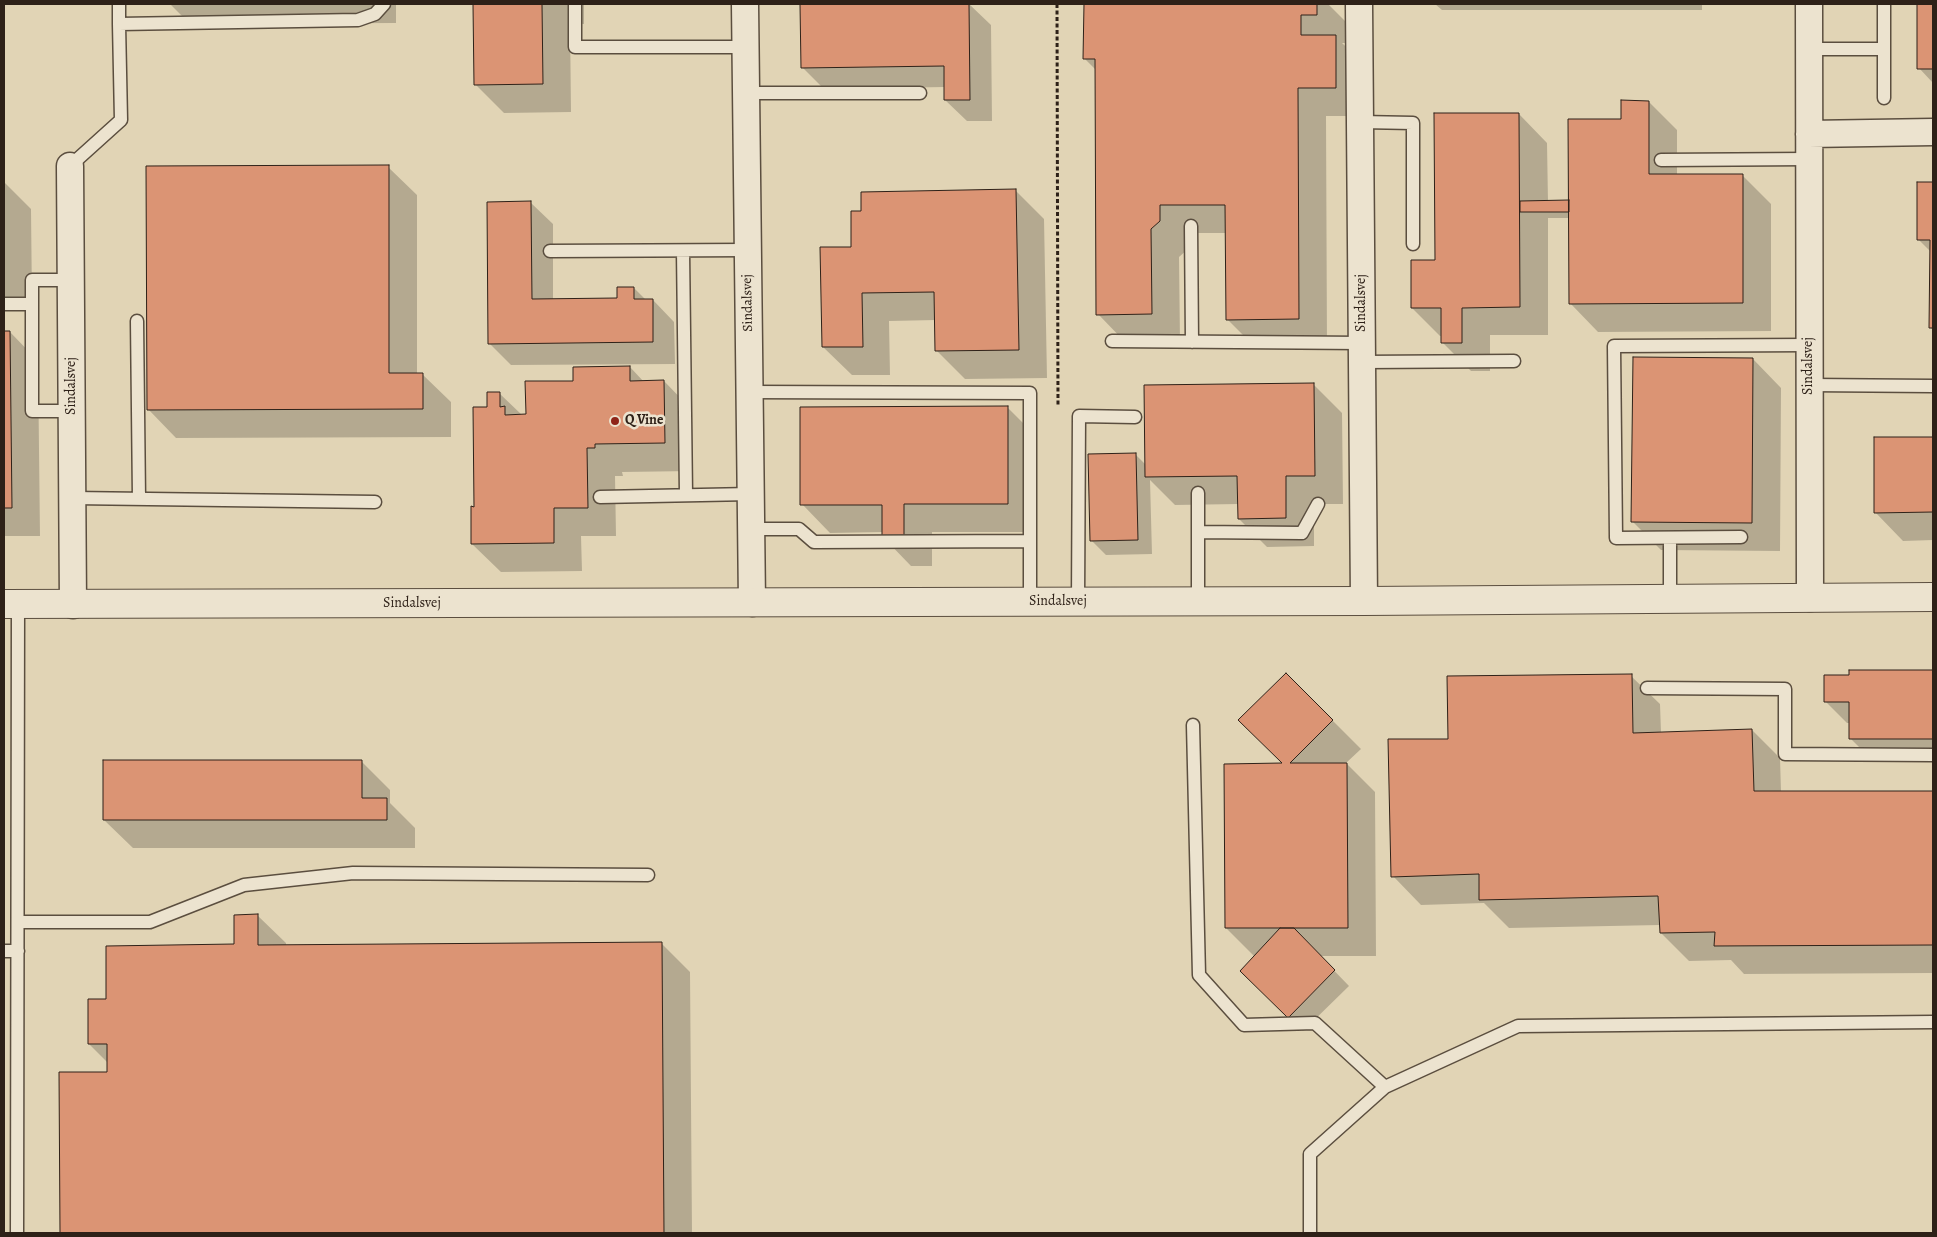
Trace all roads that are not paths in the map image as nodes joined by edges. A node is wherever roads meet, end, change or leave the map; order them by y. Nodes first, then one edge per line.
1 (119, 4) edge
2 (384, 4) edge
3 (575, 4) edge
4 (745, 4) edge
5 (1360, 4) edge
6 (1809, 4) edge
7 (1884, 4) edge
8 (119, 24) junction
9 (746, 47) junction
10 (1884, 48) junction
11 (1809, 49) junction
12 (920, 92) dead end
13 (746, 93) junction
14 (1884, 98) dead end
15 (1360, 122) junction
16 (1933, 132) edge
17 (1809, 147) junction
18 (1661, 160) dead end
19 (70, 166) joint
20 (1191, 226) dead end
21 (1413, 244) dead end
22 (748, 250) junction
23 (550, 251) dead end
24 (682, 251) junction
25 (71, 280) junction
26 (4, 304) edge
27 (32, 304) junction
28 (137, 322) dead end
29 (1112, 341) dead end
30 (1192, 342) junction
31 (1809, 345) junction
32 (1362, 352) junction
33 (1514, 361) dead end
34 (1809, 385) junction
35 (1933, 386) edge
36 (749, 392) junction
37 (72, 411) junction
38 (1134, 416) dead end
39 (1198, 493) dead end
40 (750, 494) junction
41 (686, 495) junction
42 (600, 497) dead end
43 (73, 498) junction
44 (139, 499) junction
45 (375, 502) dead end
46 (1318, 504) dead end
47 (751, 529) junction
48 (1198, 532) junction
49 (1741, 537) dead end
50 (1670, 538) junction
51 (1030, 541) junction
52 (1933, 597) edge
53 (1810, 598) junction
54 (1670, 599) junction
55 (1198, 601) junction
56 (1364, 601) junction
57 (752, 602) junction
58 (1030, 602) junction
59 (1078, 602) junction
60 (11, 604) edge
61 (73, 605) junction
62 (1647, 688) dead end
63 (1193, 725) dead end
64 (1933, 755) edge
65 (648, 875) dead end
66 (18, 922) junction
67 (4, 951) edge
68 (18, 951) junction
69 (1933, 1022) edge
70 (1385, 1088) junction
71 (17, 1233) edge
72 (1310, 1233) edge

1 - 8 lane
2 - 8 lane
3 - 9 lane
4 - 9 street, Sindalsvej
5 - 15 street, Sindalsvej
6 - 11 street, Sindalsvej
7 - 10 lane
8 - 19 lane
9 - 13 street, Sindalsvej
10 - 11 lane
10 - 14 lane
11 - 17 street, Sindalsvej
12 - 13 lane
13 - 22 street, Sindalsvej
15 - 21 lane
15 - 32 street, Sindalsvej
16 - 17 street
17 - 18 lane
17 - 31 street, Sindalsvej
19 - 25 street, Sindalsvej
20 - 30 lane
22 - 24 lane
22 - 36 street, Sindalsvej
23 - 24 lane
24 - 41 lane
25 - 27 lane
25 - 37 street, Sindalsvej
26 - 27 lane
27 - 37 lane
28 - 44 lane
29 - 30 lane
30 - 32 lane
31 - 34 street, Sindalsvej
31 - 50 lane
32 - 33 lane
32 - 56 street, Sindalsvej
34 - 35 lane
34 - 53 street, Sindalsvej
36 - 40 street, Sindalsvej
36 - 51 lane
37 - 43 street, Sindalsvej
38 - 59 lane
39 - 48 lane
40 - 41 lane
40 - 47 street, Sindalsvej
41 - 42 lane
43 - 44 lane
43 - 61 street, Sindalsvej
44 - 45 lane
46 - 48 lane
47 - 51 lane
47 - 57 street, Sindalsvej
48 - 55 lane
49 - 50 lane
50 - 54 lane
51 - 58 lane
52 - 53 street, Sindalsvej
53 - 54 street, Sindalsvej
54 - 56 street, Sindalsvej
55 - 56 street, Sindalsvej
55 - 59 street, Sindalsvej
57 - 58 street, Sindalsvej
57 - 61 street, Sindalsvej
58 - 59 street, Sindalsvej
60 - 61 street, Sindalsvej
60 - 66 lane
62 - 64 lane
63 - 70 lane
65 - 66 lane
66 - 68 lane
67 - 68 lane
68 - 71 lane
69 - 70 lane
70 - 72 lane

